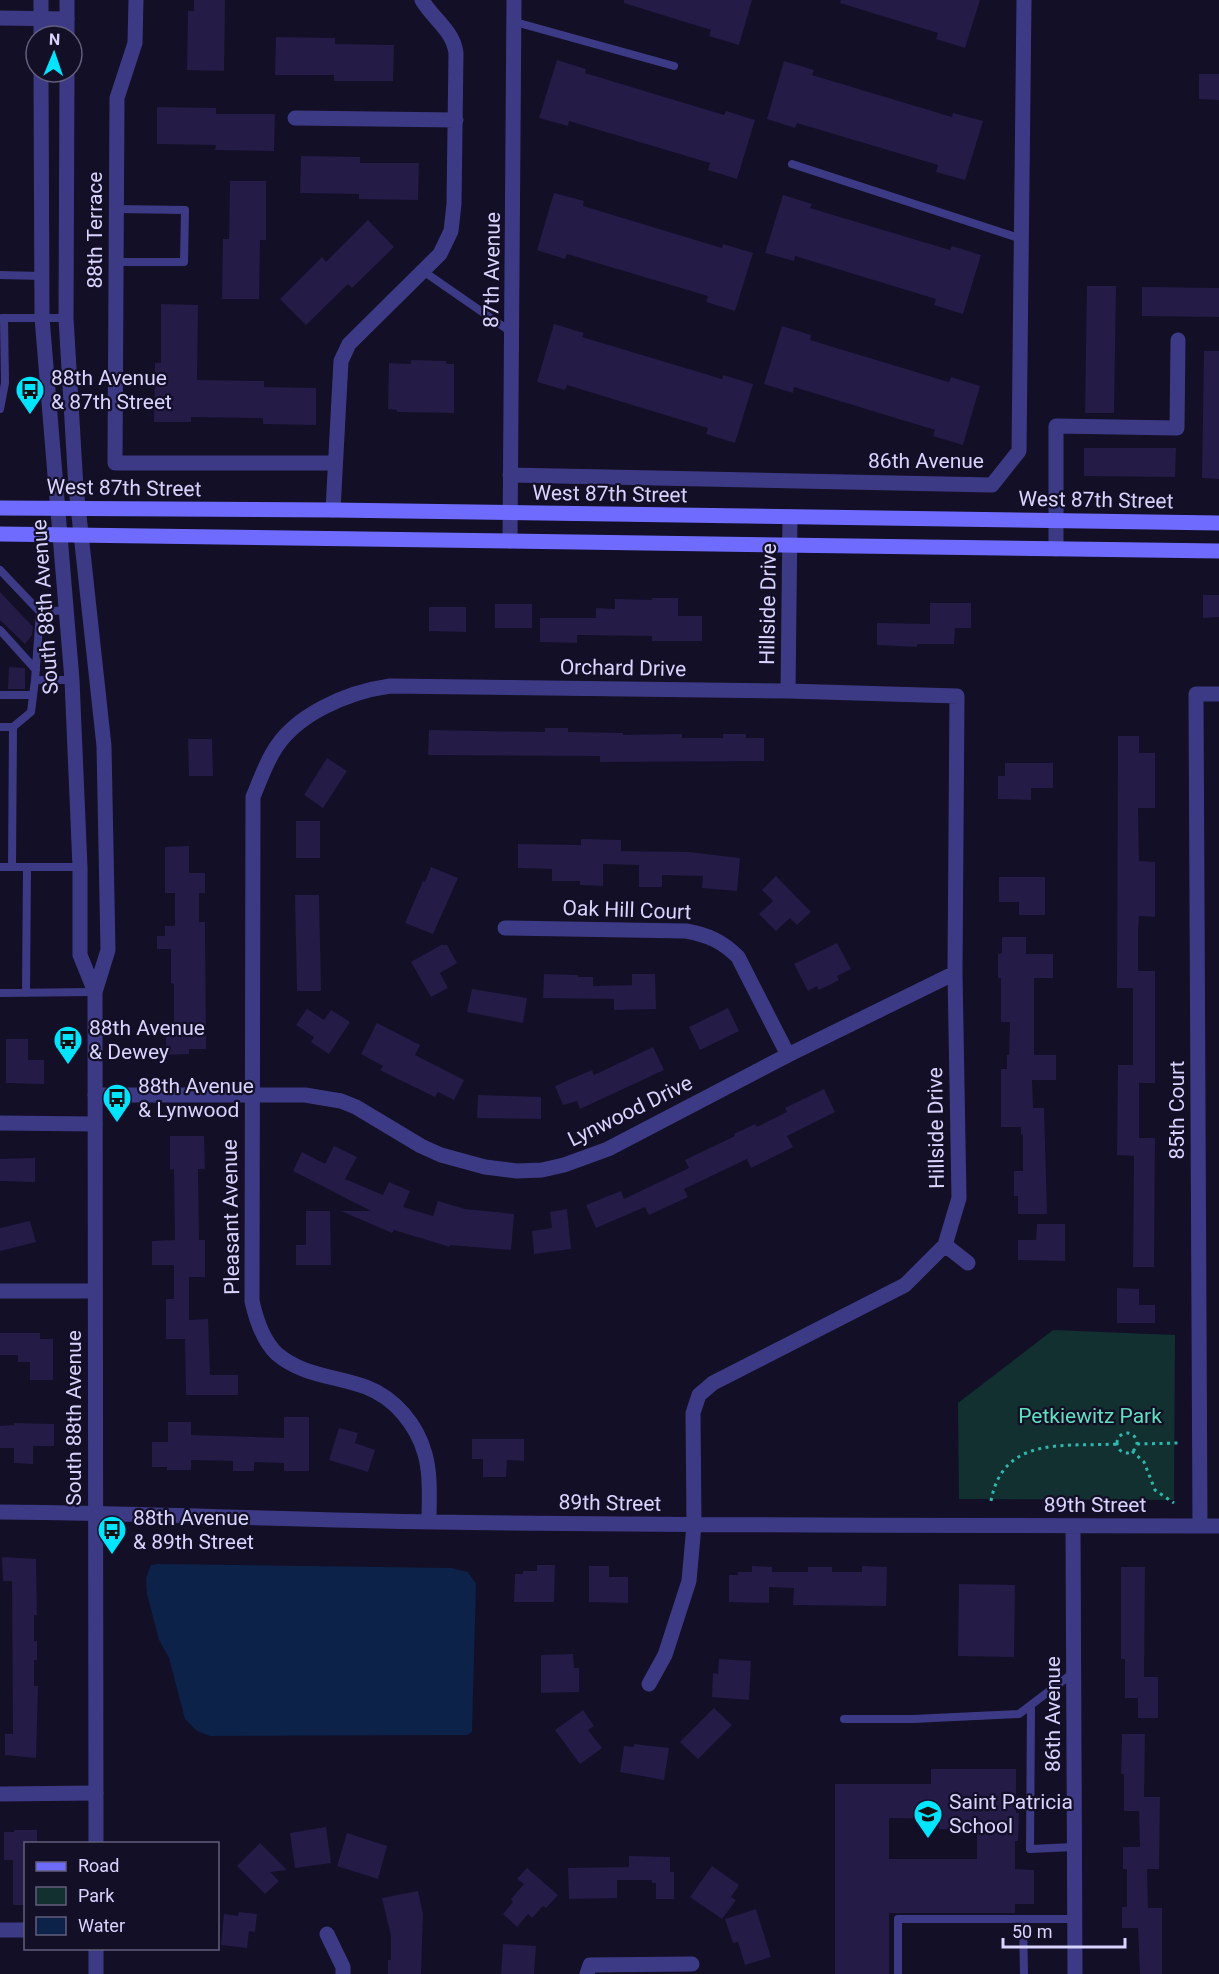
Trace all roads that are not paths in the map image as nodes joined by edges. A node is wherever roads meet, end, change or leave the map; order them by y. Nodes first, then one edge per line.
1 (41, 0) edge
2 (68, 0) edge
3 (136, 0) edge
4 (422, 0) edge
5 (514, 0) edge
6 (1024, 0) edge
7 (0, 18) edge
8 (41, 18) junction
9 (67, 19) junction
10 (516, 22) junction
11 (41, 24) edge
12 (67, 24) edge
13 (674, 66) dead end
14 (41, 84) edge
15 (67, 84) edge
16 (295, 118) dead end
17 (456, 120) junction
18 (792, 164) dead end
19 (116, 209) junction
20 (1022, 239) junction
21 (116, 262) junction
22 (423, 272) junction
23 (0, 275) edge
24 (42, 276) junction
25 (2, 318) edge
26 (42, 318) junction
27 (66, 318) junction
28 (512, 333) junction
29 (1178, 340) dead end
30 (0, 409) edge
31 (335, 463) junction
32 (510, 475) junction
33 (0, 508) edge
34 (59, 508) junction
35 (79, 508) junction
36 (333, 510) junction
37 (510, 514) junction
38 (790, 517) junction
39 (1056, 521) junction
40 (1219, 523) edge
41 (0, 534) edge
42 (61, 535) junction
43 (81, 535) junction
44 (510, 541) junction
45 (790, 544) junction
46 (1056, 549) junction
47 (1219, 550) edge
48 (0, 570) edge
49 (67, 610) junction
50 (40, 612) junction
51 (0, 630) edge
52 (36, 670) junction
53 (35, 680) junction
54 (72, 680) junction
55 (788, 691) junction
56 (1219, 694) edge
57 (0, 695) edge
58 (33, 695) junction
59 (957, 696) joint
60 (297, 723) joint
61 (0, 727) edge
62 (13, 727) junction
63 (0, 867) edge
64 (12, 867) junction
65 (27, 867) junction
66 (80, 867) junction
67 (505, 928) dead end
68 (955, 973) junction
69 (95, 992) junction
70 (0, 993) edge
71 (26, 993) junction
72 (788, 1054) junction
73 (95, 1095) junction
74 (251, 1095) junction
75 (0, 1123) edge
76 (95, 1124) junction
77 (945, 1245) junction
78 (968, 1263) dead end
79 (0, 1291) edge
80 (95, 1291) junction
81 (0, 1512) edge
82 (96, 1512) junction
83 (429, 1522) junction
84 (694, 1525) junction
85 (1073, 1526) junction
86 (1200, 1526) junction
87 (1219, 1526) edge
88 (1074, 1672) junction
89 (649, 1684) dead end
90 (1031, 1706) junction
91 (844, 1719) dead end
92 (96, 1793) junction
93 (0, 1794) edge
94 (96, 1842) edge
95 (1074, 1847) junction
96 (1023, 1919) junction
97 (1075, 1920) junction
98 (0, 1930) edge
99 (24, 1930) edge
100 (327, 1934) dead end
101 (96, 1950) edge
102 (692, 1964) dead end
103 (96, 1974) edge
104 (343, 1974) edge
105 (587, 1974) edge
106 (898, 1974) edge
107 (1024, 1974) edge
108 (1075, 1974) edge

1 - 8 street
2 - 9 street
3 - 19 street, 88th Terrace
4 - 17 street
5 - 10 street, 87th Avenue
6 - 20 street, 86th Avenue
7 - 8 street
8 - 9 street
8 - 11 street
9 - 12 street
10 - 13 lane
10 - 28 street, 87th Avenue
14 - 24 street, South 88th Avenue
15 - 27 street, South 88th Avenue
16 - 17 street
17 - 22 street
18 - 20 lane
19 - 21 street, 88th Terrace
19 - 21 lane
20 - 32 street, 86th Avenue
21 - 31 street, 88th Terrace
22 - 28 lane
22 - 31 street
23 - 24 lane
24 - 26 street, South 88th Avenue
25 - 26 lane
25 - 30 lane
26 - 27 lane
26 - 34 street, South 88th Avenue
27 - 35 street, South 88th Avenue
28 - 32 street, 87th Avenue
29 - 39 street
31 - 36 street
32 - 37 street, 87th Avenue
33 - 34 main road, West 87th Street
34 - 35 main road, West 87th Street
34 - 42 street, South 88th Avenue
35 - 36 main road, West 87th Street
35 - 43 street, South 88th Avenue
36 - 37 main road, West 87th Street
37 - 38 main road, West 87th Street
37 - 44 street, 87th Avenue
38 - 39 main road, West 87th Street
38 - 45 street, Hillside Drive
39 - 40 main road, West 87th Street
39 - 46 street
41 - 42 main road
42 - 43 main road
42 - 49 street, South 88th Avenue
43 - 44 main road
43 - 69 street, South 88th Avenue
44 - 45 main road
45 - 46 main road
45 - 55 street, Hillside Drive
46 - 47 main road
48 - 50 lane
49 - 50 lane
49 - 54 street, South 88th Avenue
50 - 52 lane
51 - 52 lane
52 - 53 lane
53 - 54 lane
53 - 58 lane
54 - 66 street, South 88th Avenue
55 - 59 street, Orchard Drive
55 - 60 street, Orchard Drive
56 - 86 street, 85th Court
57 - 58 lane
58 - 62 lane
59 - 68 street, Hillside Drive
60 - 74 street, Pleasant Avenue
61 - 62 lane
62 - 64 lane
63 - 64 lane
64 - 65 lane
65 - 66 lane
65 - 71 lane
66 - 69 street, South 88th Avenue
67 - 72 street, Oak Hill Court
68 - 72 street, Lynwood Drive
68 - 77 street, Hillside Drive
69 - 71 lane
69 - 73 street, South 88th Avenue
70 - 71 lane
72 - 74 street, Lynwood Drive
73 - 74 street, Lynwood Drive
73 - 76 street, South 88th Avenue
74 - 83 street, Pleasant Avenue
75 - 76 street
76 - 80 street, South 88th Avenue
77 - 78 street
77 - 84 street, Hillside Drive
79 - 80 street
80 - 82 street, South 88th Avenue
81 - 82 street, 89th Street
82 - 83 street, 89th Street
82 - 92 street, South 88th Avenue
83 - 84 street, 89th Street
84 - 85 street, 89th Street
84 - 89 street, Hillside Drive
85 - 86 street, 89th Street
85 - 88 street, 86th Avenue
86 - 87 street, 89th Street
88 - 90 lane
88 - 95 street, 86th Avenue
90 - 91 lane
90 - 95 lane
92 - 93 street
92 - 94 street, South 88th Avenue
95 - 97 street, 86th Avenue
96 - 97 lane
96 - 106 lane
96 - 107 lane
97 - 108 street, 86th Avenue
98 - 99 street
100 - 104 street
101 - 103 street
102 - 105 street

